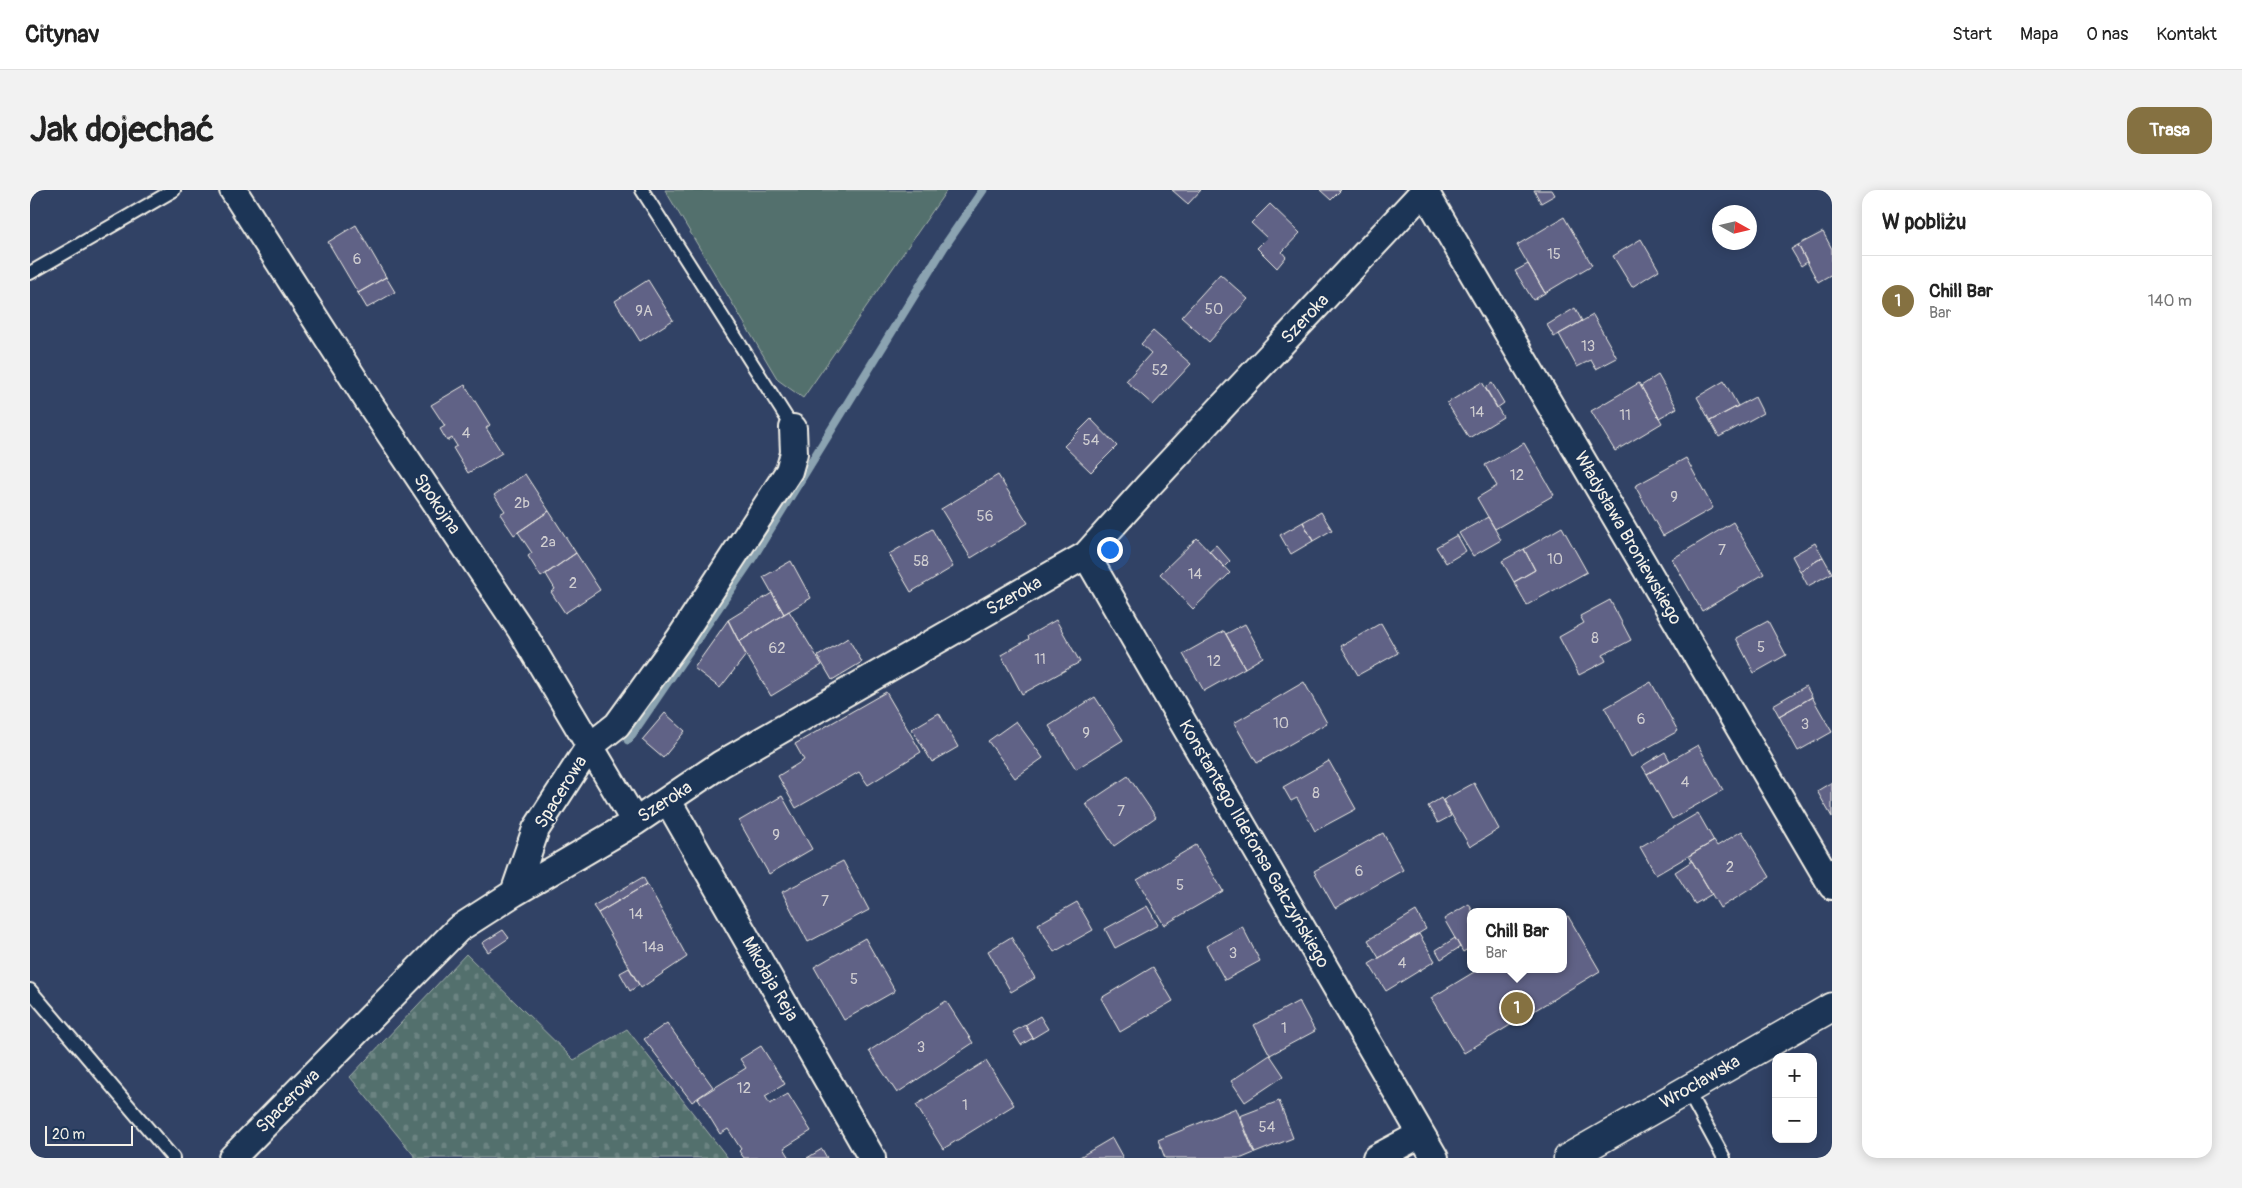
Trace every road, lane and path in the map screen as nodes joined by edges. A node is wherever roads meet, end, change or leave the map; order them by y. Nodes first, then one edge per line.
1 (174, 190) edge
2 (233, 190) edge
3 (642, 190) edge
4 (1425, 190) edge
5 (30, 274) edge
6 (793, 428) joint
7 (1086, 555) junction
8 (589, 747) junction
9 (668, 801) junction
10 (635, 822) junction
11 (1832, 886) edge
12 (514, 893) junction
13 (30, 990) edge
14 (1832, 1007) edge
15 (1687, 1090) junction
16 (1420, 1134) junction
17 (173, 1158) edge
18 (232, 1158) edge
19 (872, 1158) edge
20 (1376, 1158) edge
21 (1435, 1158) edge
22 (1568, 1158) edge
23 (1724, 1158) edge

1 - 5 lane
2 - 8 street, Spokojna
3 - 6 lane
4 - 7 street, Szeroka
4 - 11 street, Władysława Broniewskiego
6 - 8 street, Spacerowa
7 - 9 street, Szeroka
7 - 16 street, Konstantego Ildefonsa Gałczyńskiego
8 - 10 street, Spokojna
8 - 12 street, Spacerowa
9 - 10 street, Szeroka
9 - 19 street, Mikołaja Reja
10 - 12 street, Szeroka
12 - 18 street, Spacerowa
13 - 17 lane
14 - 15 main road, Wrocławska
15 - 22 main road, Wrocławska
15 - 23 lane
16 - 20 street
16 - 21 street, Konstantego Ildefonsa Gałczyńskiego

